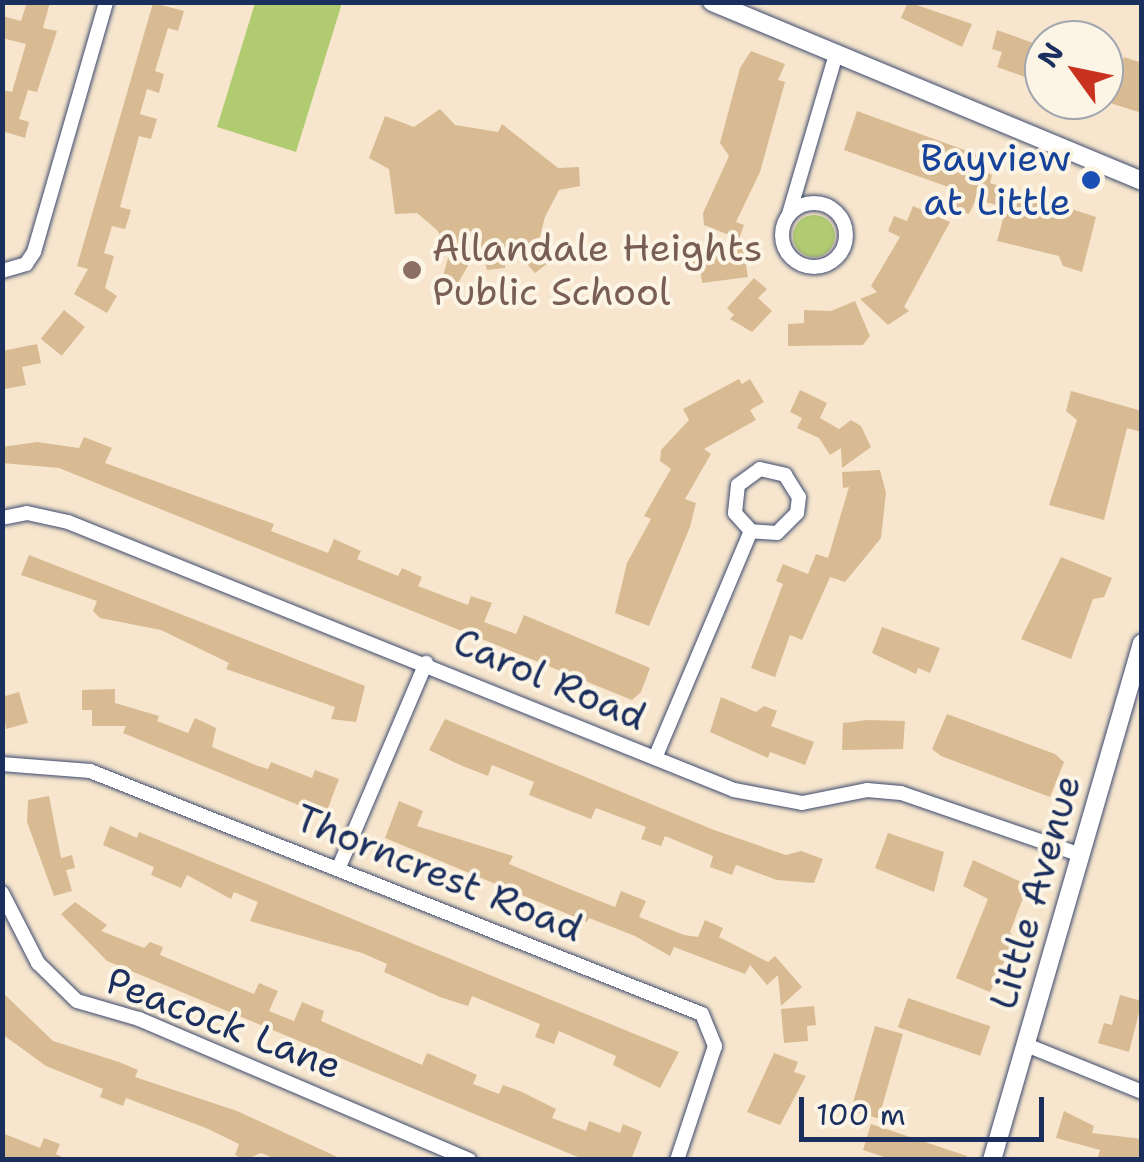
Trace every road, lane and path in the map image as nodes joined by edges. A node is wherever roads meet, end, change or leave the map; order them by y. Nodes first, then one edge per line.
1 (106, 2) edge
2 (712, 2) edge
3 (836, 54) junction
4 (1142, 182) edge
5 (789, 214) junction
6 (2, 271) edge
7 (2, 518) edge
8 (751, 531) junction
9 (1142, 643) edge
10 (426, 663) junction
11 (655, 758) junction
12 (2, 764) edge
13 (1081, 854) junction
14 (339, 867) junction
15 (3, 895) edge
16 (1024, 1044) junction
17 (1142, 1092) edge
18 (469, 1160) edge
19 (677, 1160) edge
20 (992, 1160) edge

1 - 6 street
2 - 3 street
3 - 4 street
3 - 5 street
5 - 5 street
7 - 10 street, Carol Road
8 - 8 street
8 - 11 street
9 - 13 street, Little Avenue
10 - 11 street, Carol Road
10 - 14 street
11 - 13 street, Carol Road
12 - 14 street, Thorncrest Road
13 - 16 street, Little Avenue
14 - 19 street, Thorncrest Road
15 - 18 street, Peacock Lane
16 - 17 street
16 - 20 street, Little Avenue

